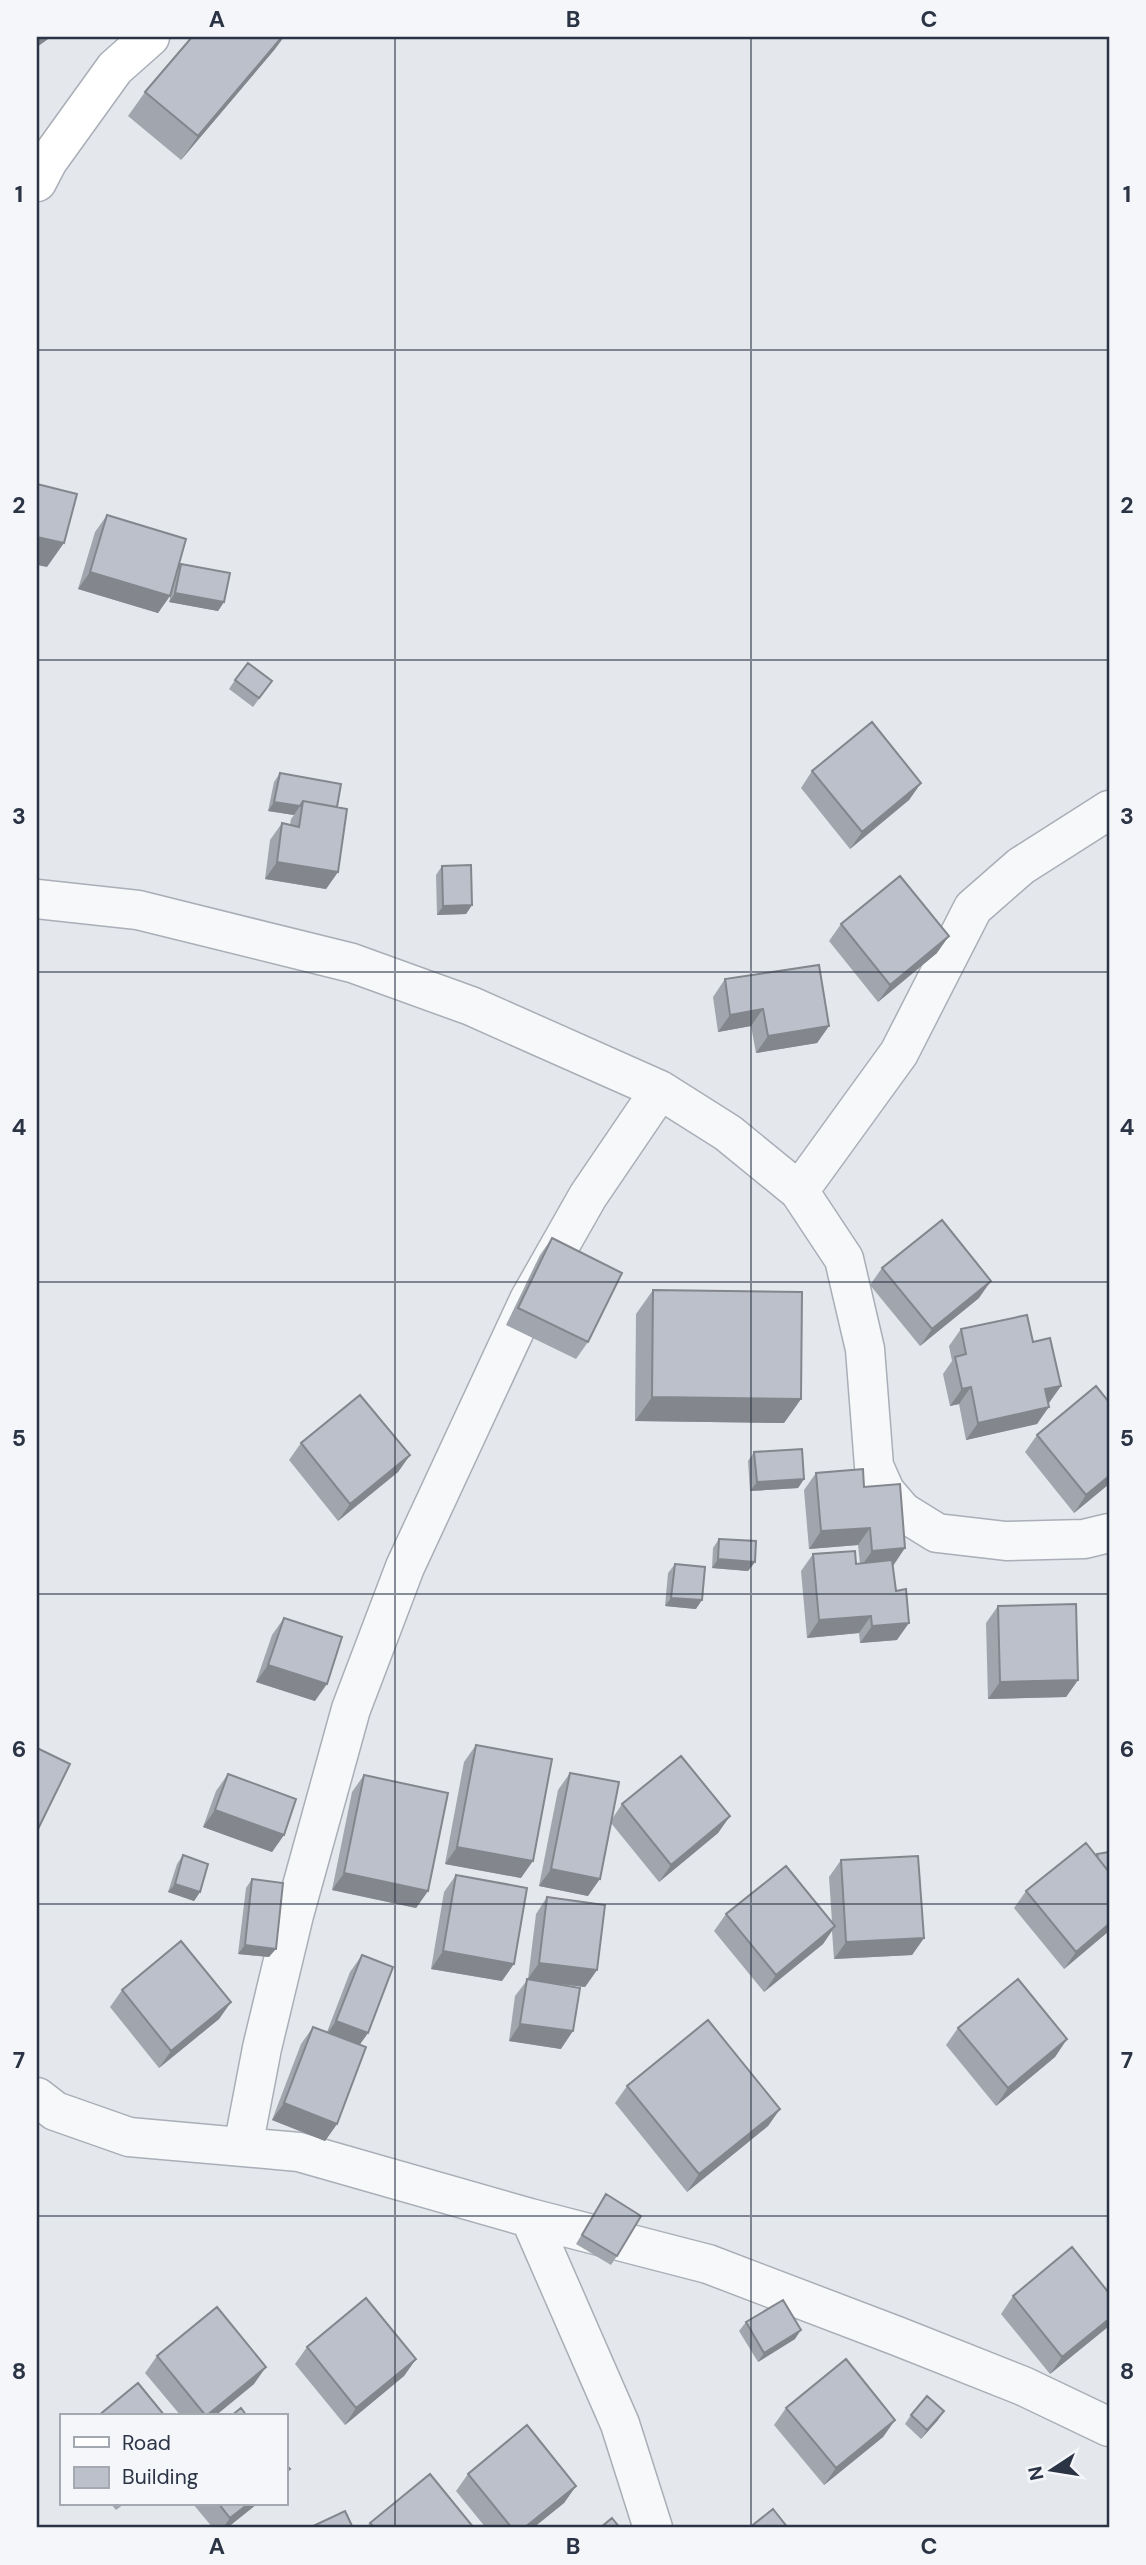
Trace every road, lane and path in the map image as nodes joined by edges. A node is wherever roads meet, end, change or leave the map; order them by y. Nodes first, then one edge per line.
1 (150, 37) edge
2 (37, 182) edge
3 (1109, 810) edge
4 (37, 899) edge
5 (660, 1090) junction
6 (799, 1191) junction
7 (1109, 1533) edge
8 (37, 2097) edge
9 (243, 2147) junction
10 (530, 2218) junction
11 (1109, 2427) edge
12 (653, 2528) edge

1 - 2 street
3 - 6 street
4 - 5 street
5 - 6 street
5 - 9 street
6 - 7 street
8 - 9 street
9 - 10 street
10 - 11 street
10 - 12 street

